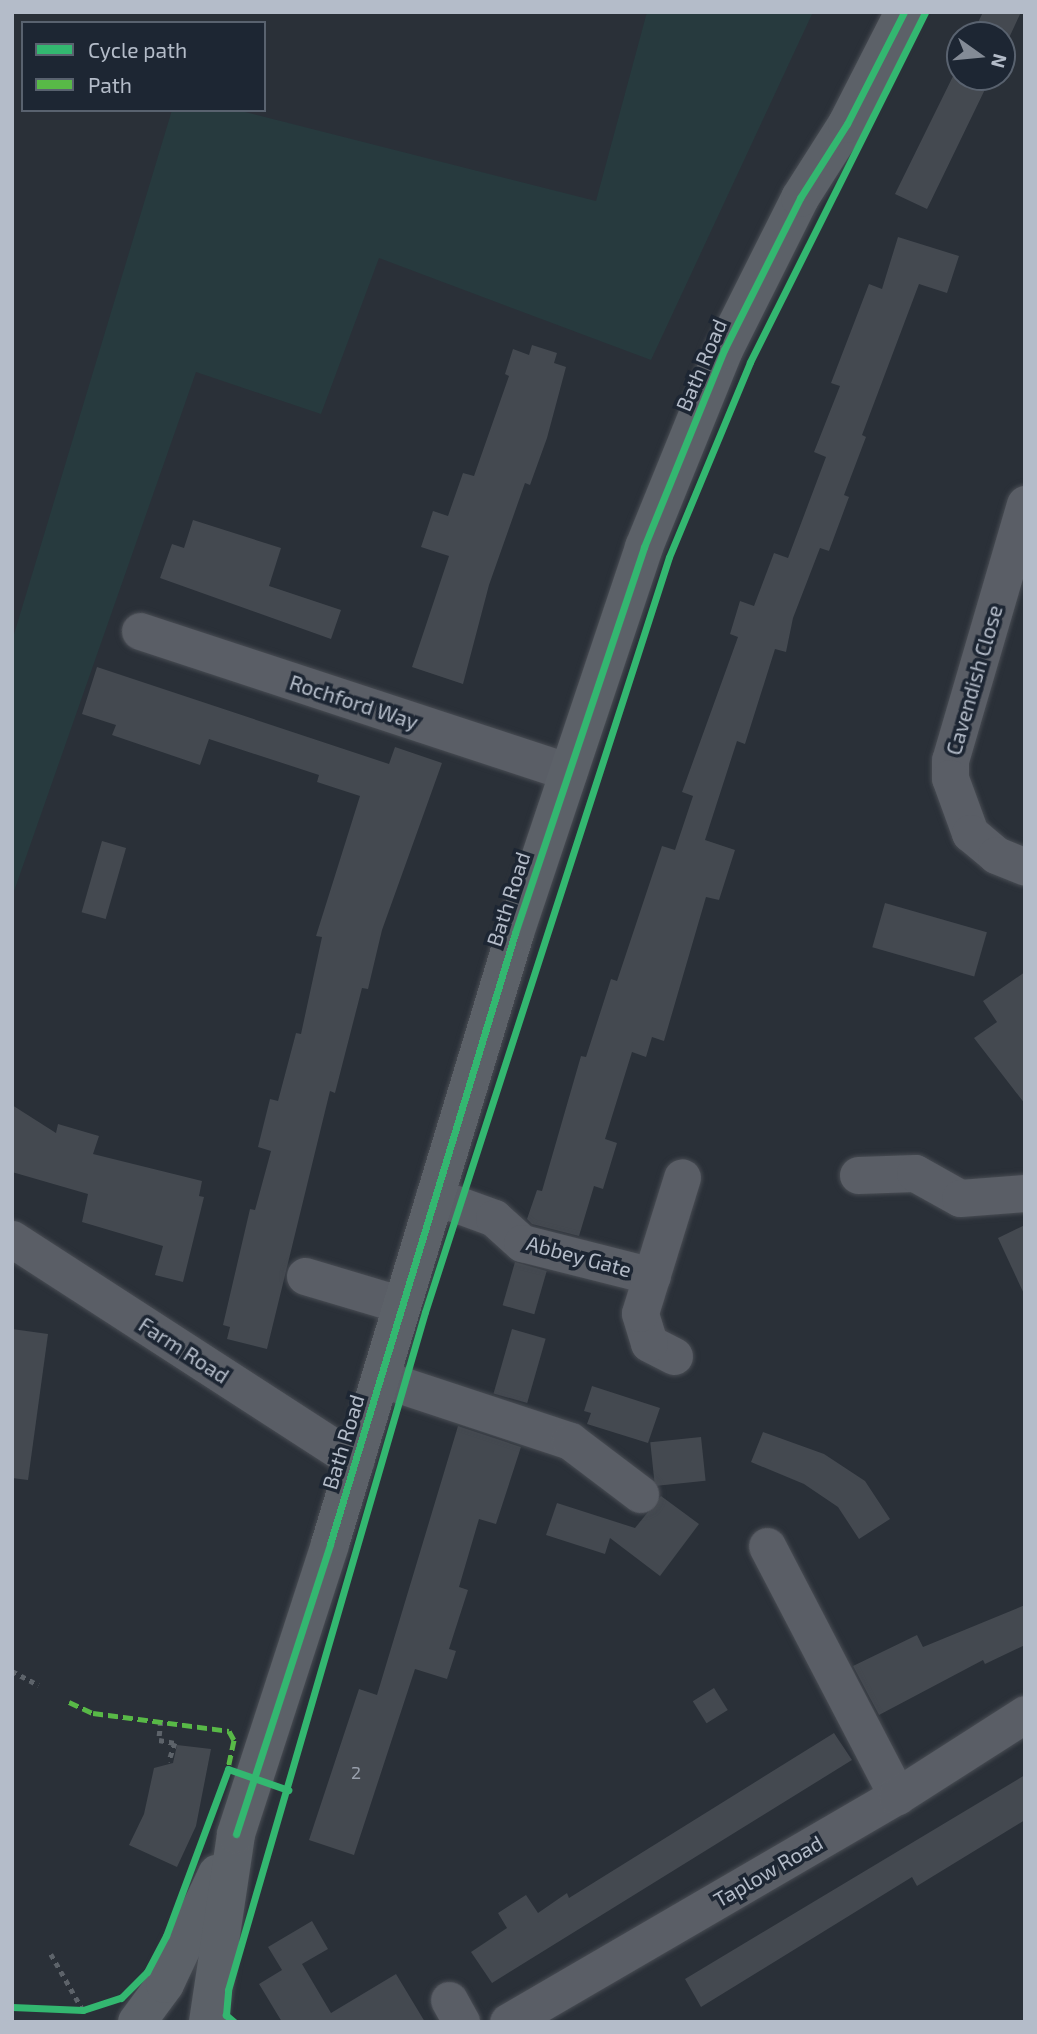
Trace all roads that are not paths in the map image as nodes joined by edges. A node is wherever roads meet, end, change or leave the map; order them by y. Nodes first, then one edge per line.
1 (904, 12) edge
2 (1025, 504) edge
3 (140, 631) dead end
4 (568, 772) junction
5 (1025, 867) edge
6 (858, 1175) dead end
7 (682, 1178) dead end
8 (1025, 1193) edge
9 (434, 1196) junction
10 (12, 1239) edge
11 (305, 1276) dead end
12 (652, 1276) junction
13 (402, 1304) junction
14 (674, 1356) dead end
15 (380, 1378) junction
16 (355, 1461) junction
17 (640, 1494) dead end
18 (767, 1546) dead end
19 (1025, 1714) edge
20 (897, 1797) junction
21 (236, 1834) junction
22 (137, 2022) edge
23 (208, 2022) edge
24 (509, 2022) edge

1 - 4 main road, Bath Road
2 - 5 street, Cavendish Close
3 - 4 street, Rochford Way
4 - 9 main road, Bath Road
6 - 8 street
7 - 12 street, Abbey Gate
9 - 12 street, Abbey Gate
9 - 13 main road, Bath Road
10 - 16 street, Farm Road
11 - 13 street
12 - 14 street, Abbey Gate
13 - 15 main road, Bath Road
15 - 16 main road, Bath Road
15 - 17 street
16 - 21 main road, Bath Road
18 - 20 street
19 - 20 street, Taplow Road
20 - 24 street, Taplow Road
21 - 22 main road, Bath Road
21 - 23 main road, Bath Road

